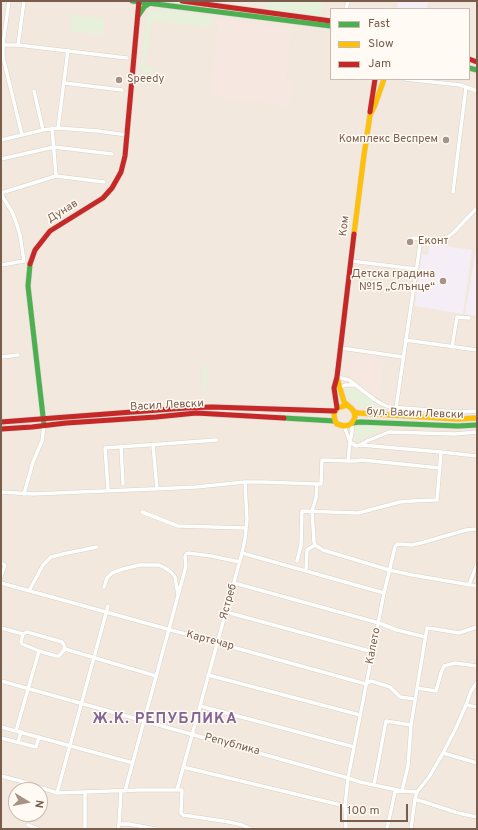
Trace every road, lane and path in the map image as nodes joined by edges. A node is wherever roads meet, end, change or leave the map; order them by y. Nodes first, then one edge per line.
1 (9, 1) edge
2 (24, 1) edge
3 (132, 1) edge
4 (139, 1) edge
5 (182, 1) edge
6 (150, 3) junction
7 (138, 16) junction
8 (330, 21) edge
9 (330, 26) edge
10 (2, 44) edge
11 (18, 45) junction
12 (68, 50) junction
13 (127, 58) dead end
14 (375, 80) edge
15 (384, 80) edge
16 (414, 80) edge
17 (64, 82) junction
18 (466, 88) junction
19 (122, 90) dead end
20 (34, 91) dead end
21 (477, 91) edge
22 (370, 114) junction
23 (52, 128) junction
24 (58, 128) junction
25 (43, 130) junction
26 (22, 135) junction
27 (127, 135) junction
28 (1, 140) edge
29 (54, 147) junction
30 (112, 154) dead end
31 (1, 159) edge
32 (56, 176) junction
33 (104, 182) dead end
34 (453, 192) dead end
35 (1, 193) edge
36 (477, 208) edge
37 (413, 238) dead end
38 (421, 238) junction
39 (351, 261) junction
40 (1, 265) edge
41 (416, 269) junction
42 (469, 318) dead end
43 (405, 340) junction
44 (452, 347) junction
45 (340, 348) junction
46 (477, 350) edge
47 (18, 355) dead end
48 (403, 356) junction
49 (1, 357) edge
50 (337, 377) junction
51 (355, 385) junction
52 (339, 388) junction
53 (347, 406) junction
54 (396, 408) junction
55 (336, 410) junction
56 (477, 411) edge
57 (354, 412) junction
58 (44, 418) junction
59 (477, 418) edge
60 (335, 421) junction
61 (1, 422) edge
62 (352, 423) junction
63 (44, 425) junction
64 (477, 425) edge
65 (344, 426) junction
66 (1, 429) edge
67 (477, 432) edge
68 (218, 440) dead end
69 (350, 442) junction
70 (153, 445) junction
71 (360, 445) junction
72 (121, 446) junction
73 (441, 452) junction
74 (477, 456) edge
75 (348, 461) junction
76 (440, 468) junction
77 (245, 482) junction
78 (123, 484) dead end
79 (317, 484) junction
80 (158, 489) junction
81 (107, 491) junction
82 (1, 492) edge
83 (24, 494) junction
84 (312, 511) junction
85 (142, 512) dead end
86 (246, 528) junction
87 (477, 529) edge
88 (315, 545) junction
89 (97, 547) dead end
90 (242, 553) junction
91 (298, 561) dead end
92 (240, 562) junction
93 (1, 563) edge
94 (477, 564) edge
95 (389, 570) junction
96 (306, 571) junction
97 (1, 577) edge
98 (1, 583) edge
99 (234, 583) junction
100 (469, 585) junction
101 (477, 586) edge
102 (104, 587) dead end
103 (29, 591) junction
104 (384, 593) junction
105 (178, 598) junction
106 (108, 606) dead end
107 (226, 612) junction
108 (107, 613) junction
109 (379, 623) junction
110 (477, 627) edge
111 (1, 628) edge
112 (169, 630) junction
113 (23, 634) junction
114 (425, 637) junction
115 (217, 643) junction
116 (65, 649) junction
117 (39, 651) junction
118 (373, 652) junction
119 (94, 658) junction
120 (477, 666) edge
121 (208, 675) junction
122 (156, 676) junction
123 (1, 681) edge
124 (477, 682) edge
125 (366, 684) junction
126 (28, 688) junction
127 (417, 688) junction
128 (415, 699) junction
129 (82, 703) junction
130 (466, 705) junction
131 (200, 706) junction
132 (477, 707) edge
133 (360, 714) junction
134 (144, 721) junction
135 (411, 725) junction
136 (1, 727) edge
137 (18, 731) junction
138 (192, 735) junction
139 (39, 737) junction
140 (1, 738) edge
141 (18, 742) junction
142 (70, 746) junction
143 (354, 746) junction
144 (443, 753) junction
145 (133, 763) junction
146 (477, 763) edge
147 (183, 767) junction
148 (1, 776) edge
149 (348, 778) junction
150 (374, 785) junction
151 (177, 790) junction
152 (123, 791) junction
153 (402, 791) junction
154 (85, 792) junction
155 (417, 792) junction
156 (57, 793) junction
157 (415, 799) junction
158 (345, 806) junction
159 (477, 817) edge
160 (119, 824) junction
161 (28, 825) dead end
162 (38, 829) edge
163 (85, 829) edge
164 (118, 829) edge
165 (155, 829) edge
166 (251, 829) edge
167 (346, 829) edge
168 (387, 829) edge
169 (411, 829) edge

1 - 10 street
2 - 11 street
3 - 4 main road
4 - 6 main road
4 - 7 main road, Дунав
5 - 8 main road
6 - 7 main road
6 - 9 main road
7 - 27 main road, Дунав
10 - 11 street
10 - 26 street
11 - 12 street
12 - 13 street
12 - 17 street
14 - 22 main road
15 - 22 main road, Ком
16 - 18 street
17 - 19 street
17 - 24 street
18 - 21 street
18 - 34 street
20 - 25 street
22 - 39 main road, Ком
23 - 24 street
23 - 25 street
23 - 29 street
24 - 27 street
25 - 26 street
26 - 28 street
27 - 58 main road, Дунав
29 - 30 street
29 - 31 street
29 - 32 street
32 - 33 street
32 - 35 street
35 - 40 street
36 - 38 street
37 - 38 street
38 - 41 street
39 - 41 street
39 - 45 main road, Ком
41 - 43 street
42 - 44 street
43 - 44 street
43 - 48 street
44 - 46 street
45 - 48 street
45 - 50 main road, Ком
47 - 49 street
48 - 54 street
50 - 51 street
50 - 52 main road
50 - 55 main road, Ком
51 - 52 street
51 - 54 street
52 - 53 main road
53 - 55 main road
53 - 57 main road
54 - 56 street
55 - 58 main road, Васил Левски
55 - 60 main road
57 - 59 main road, бул. Васил Левски
57 - 62 main road
58 - 61 main road, Васил Левски
58 - 63 main road, Дунав
60 - 63 main road, Васил Левски
60 - 65 main road
62 - 64 main road, бул. Васил Левски
62 - 65 main road
62 - 69 street
63 - 66 main road, Васил Левски
63 - 83 street, Дунав
65 - 69 street
67 - 71 street
68 - 70 street
69 - 71 street
69 - 75 street
70 - 72 street
70 - 80 street
71 - 73 street
72 - 78 street
72 - 81 street
73 - 74 street
73 - 76 street
75 - 76 street
75 - 79 street
76 - 84 street
77 - 79 street
77 - 80 street
77 - 86 street, Ястреб
79 - 84 street
80 - 81 street
81 - 83 street
82 - 83 street
84 - 88 street
84 - 91 street
85 - 86 street
86 - 90 street, Ястреб
87 - 95 street, Калето
88 - 95 street
88 - 96 street
89 - 103 street
90 - 92 street, Ястреб
90 - 96 street
92 - 99 street, Ястреб
92 - 105 street
93 - 97 street
94 - 100 street
95 - 100 street
95 - 104 street, Калето
96 - 104 street
98 - 103 street, Картечар
99 - 107 street, Ястреб
99 - 109 street
100 - 101 street
102 - 105 street
103 - 108 street, Картечар
104 - 109 street, Калето
105 - 112 street
106 - 108 street
107 - 115 street, Ястреб
107 - 118 street
108 - 112 street, Картечар
108 - 119 street
109 - 114 street
109 - 118 street, Калето
110 - 114 street
111 - 113 street
112 - 115 street, Картечар
112 - 122 street
113 - 116 street
113 - 117 street
114 - 127 street
115 - 121 street, Ястреб
115 - 125 street, Картечар
116 - 117 street
116 - 119 street
117 - 126 street
118 - 125 street, Калето
119 - 122 street
119 - 129 street
120 - 127 street
121 - 131 street, Ястреб
121 - 133 street
122 - 134 street
123 - 126 street, Република
124 - 130 street
125 - 128 street, Картечар
125 - 133 street, Калето
126 - 129 street, Република
126 - 137 street
127 - 128 street
128 - 135 street
129 - 134 street, Република
129 - 142 street
130 - 132 street
130 - 144 street
131 - 138 street, Ястреб
131 - 143 street
133 - 143 street, Калето
134 - 138 street, Република
134 - 145 street
135 - 150 street
135 - 153 street
136 - 137 street
137 - 139 street
137 - 141 street
138 - 147 street, Ястреб
138 - 149 street, Република
139 - 141 street
139 - 142 street
140 - 141 street
142 - 145 street
142 - 156 street
143 - 149 street, Калето
144 - 146 street
144 - 155 street
145 - 152 street
147 - 151 street, Ястреб
147 - 158 street
148 - 156 street
149 - 150 street, Република
149 - 158 street, Калето
150 - 153 street, Република
151 - 152 street
151 - 166 street
152 - 154 street
152 - 160 street
153 - 155 street, Република
153 - 168 street
154 - 156 street
154 - 163 street
155 - 157 street
157 - 159 street
157 - 169 street
158 - 167 street, Калето
160 - 164 street
160 - 165 street
161 - 162 street

